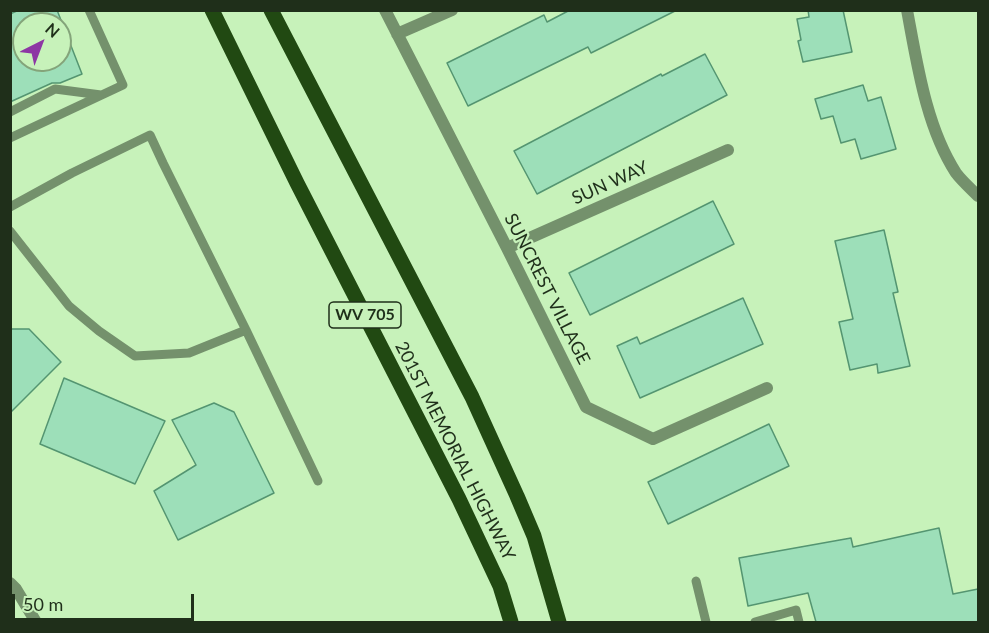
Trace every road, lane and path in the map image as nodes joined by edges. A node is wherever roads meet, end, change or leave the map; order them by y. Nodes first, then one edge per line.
1 (89, 10) edge
2 (212, 10) edge
3 (271, 10) edge
4 (385, 10) edge
5 (452, 10) edge
6 (907, 10) edge
7 (397, 34) junction
8 (102, 95) junction
9 (10, 112) edge
10 (10, 138) edge
11 (728, 150) dead end
12 (978, 196) edge
13 (10, 207) edge
14 (10, 231) edge
15 (507, 248) junction
16 (246, 330) junction
17 (767, 388) dead end
18 (318, 482) dead end
19 (696, 581) dead end
20 (10, 583) edge
21 (36, 622) edge
22 (511, 622) edge
23 (559, 622) edge
24 (706, 622) edge
25 (755, 622) edge
26 (799, 622) edge

1 - 8 lane
2 - 22 main road, 201ST MEMORIAL HIGHWAY / WV 705
3 - 23 main road, 201ST MEMORIAL HIGHWAY / WV 705
4 - 7 street, SUNCREST VILLAGE
5 - 7 street
6 - 12 street
7 - 15 street, SUNCREST VILLAGE
8 - 9 lane
8 - 10 lane
11 - 15 street, SUN WAY
13 - 16 lane
14 - 16 lane
15 - 17 street, SUNCREST VILLAGE
16 - 18 lane
19 - 24 lane
20 - 21 street
25 - 26 lane

